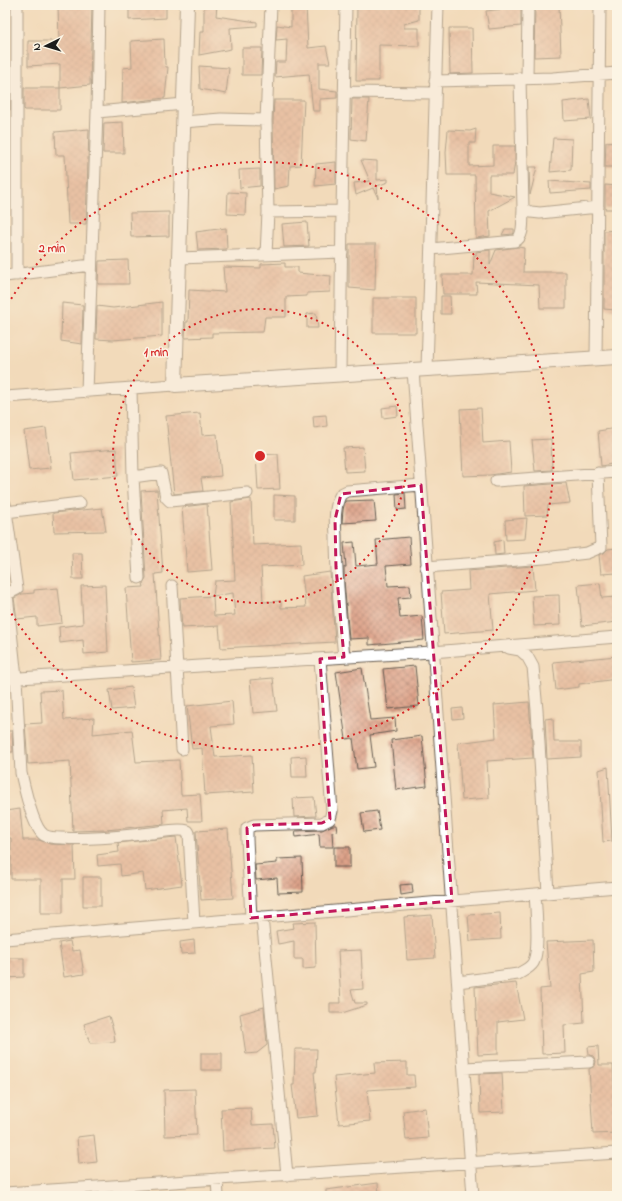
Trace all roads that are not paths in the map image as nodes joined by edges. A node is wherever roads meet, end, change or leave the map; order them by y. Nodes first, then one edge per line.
1 (18, 5) edge
2 (99, 5) edge
3 (187, 5) edge
4 (271, 5) edge
5 (346, 5) edge
6 (438, 5) edge
7 (528, 5) edge
8 (600, 5) edge
9 (617, 73) edge
10 (600, 74) junction
11 (524, 78) junction
12 (435, 80) junction
13 (344, 92) junction
14 (435, 93) junction
15 (184, 104) junction
16 (97, 112) junction
17 (266, 120) junction
18 (183, 122) junction
19 (598, 207) junction
20 (523, 209) junction
21 (342, 211) junction
22 (268, 212) junction
23 (431, 249) junction
24 (342, 252) junction
25 (266, 255) junction
26 (179, 258) junction
27 (91, 265) junction
28 (18, 275) junction
29 (5, 276) edge
30 (617, 357) edge
31 (596, 358) junction
32 (427, 369) junction
33 (413, 370) junction
34 (340, 375) junction
35 (175, 385) junction
36 (131, 389) junction
37 (87, 392) junction
38 (5, 397) edge
39 (617, 472) edge
40 (598, 473) junction
41 (133, 477) junction
42 (496, 480) dead end
43 (421, 485) junction
44 (247, 493) dead end
45 (80, 503) dead end
46 (6, 508) edge
47 (426, 566) junction
48 (139, 578) dead end
49 (172, 586) dead end
50 (6, 594) edge
51 (617, 637) edge
52 (501, 646) junction
53 (432, 652) junction
54 (344, 657) junction
55 (320, 659) junction
56 (178, 668) junction
57 (10, 678) edge
58 (182, 748) dead end
59 (617, 887) edge
60 (548, 893) junction
61 (535, 894) junction
62 (452, 901) junction
63 (257, 917) junction
64 (194, 922) junction
65 (5, 939) edge
66 (458, 982) junction
67 (589, 1062) dead end
68 (464, 1068) junction
69 (617, 1153) edge
70 (471, 1162) junction
71 (287, 1175) junction
72 (217, 1179) junction
73 (5, 1193) edge
74 (218, 1196) edge
75 (473, 1196) edge

1 - 28 street
2 - 16 street
3 - 15 street
4 - 17 street
5 - 13 street
6 - 12 street
7 - 11 street
8 - 10 street
9 - 10 street
10 - 11 street
10 - 19 street
11 - 12 street
11 - 20 street
12 - 14 street
13 - 14 street
13 - 21 street
14 - 23 street
15 - 16 street
15 - 18 street
16 - 27 street
17 - 18 street
17 - 22 street
18 - 26 street
19 - 20 street
19 - 31 street
20 - 23 street
21 - 22 street
21 - 24 street
22 - 25 street
23 - 32 street
24 - 25 street
24 - 34 street
25 - 26 street
26 - 35 street
27 - 28 street
27 - 37 street
28 - 29 street
30 - 31 street
31 - 32 street
32 - 33 street
33 - 34 street
33 - 43 street
34 - 35 street
35 - 36 street
36 - 37 street
36 - 41 street
37 - 38 street
39 - 40 street
40 - 42 street
40 - 47 street
41 - 44 street
41 - 48 street
43 - 47 street
43 - 54 street
45 - 46 street
46 - 50 street
47 - 53 street
49 - 56 street
50 - 57 street
51 - 52 street
52 - 53 street
52 - 60 street
53 - 54 street
53 - 62 street
54 - 55 street
55 - 56 street
55 - 63 street
56 - 57 street
56 - 58 street
57 - 64 street
59 - 60 street
60 - 61 street
61 - 62 street
61 - 66 street
62 - 63 street
62 - 66 street
63 - 64 street
63 - 71 street
64 - 65 street
66 - 68 street
67 - 68 street
68 - 70 street
69 - 70 street
70 - 71 street
70 - 75 street
71 - 72 street
72 - 73 street
72 - 74 street

